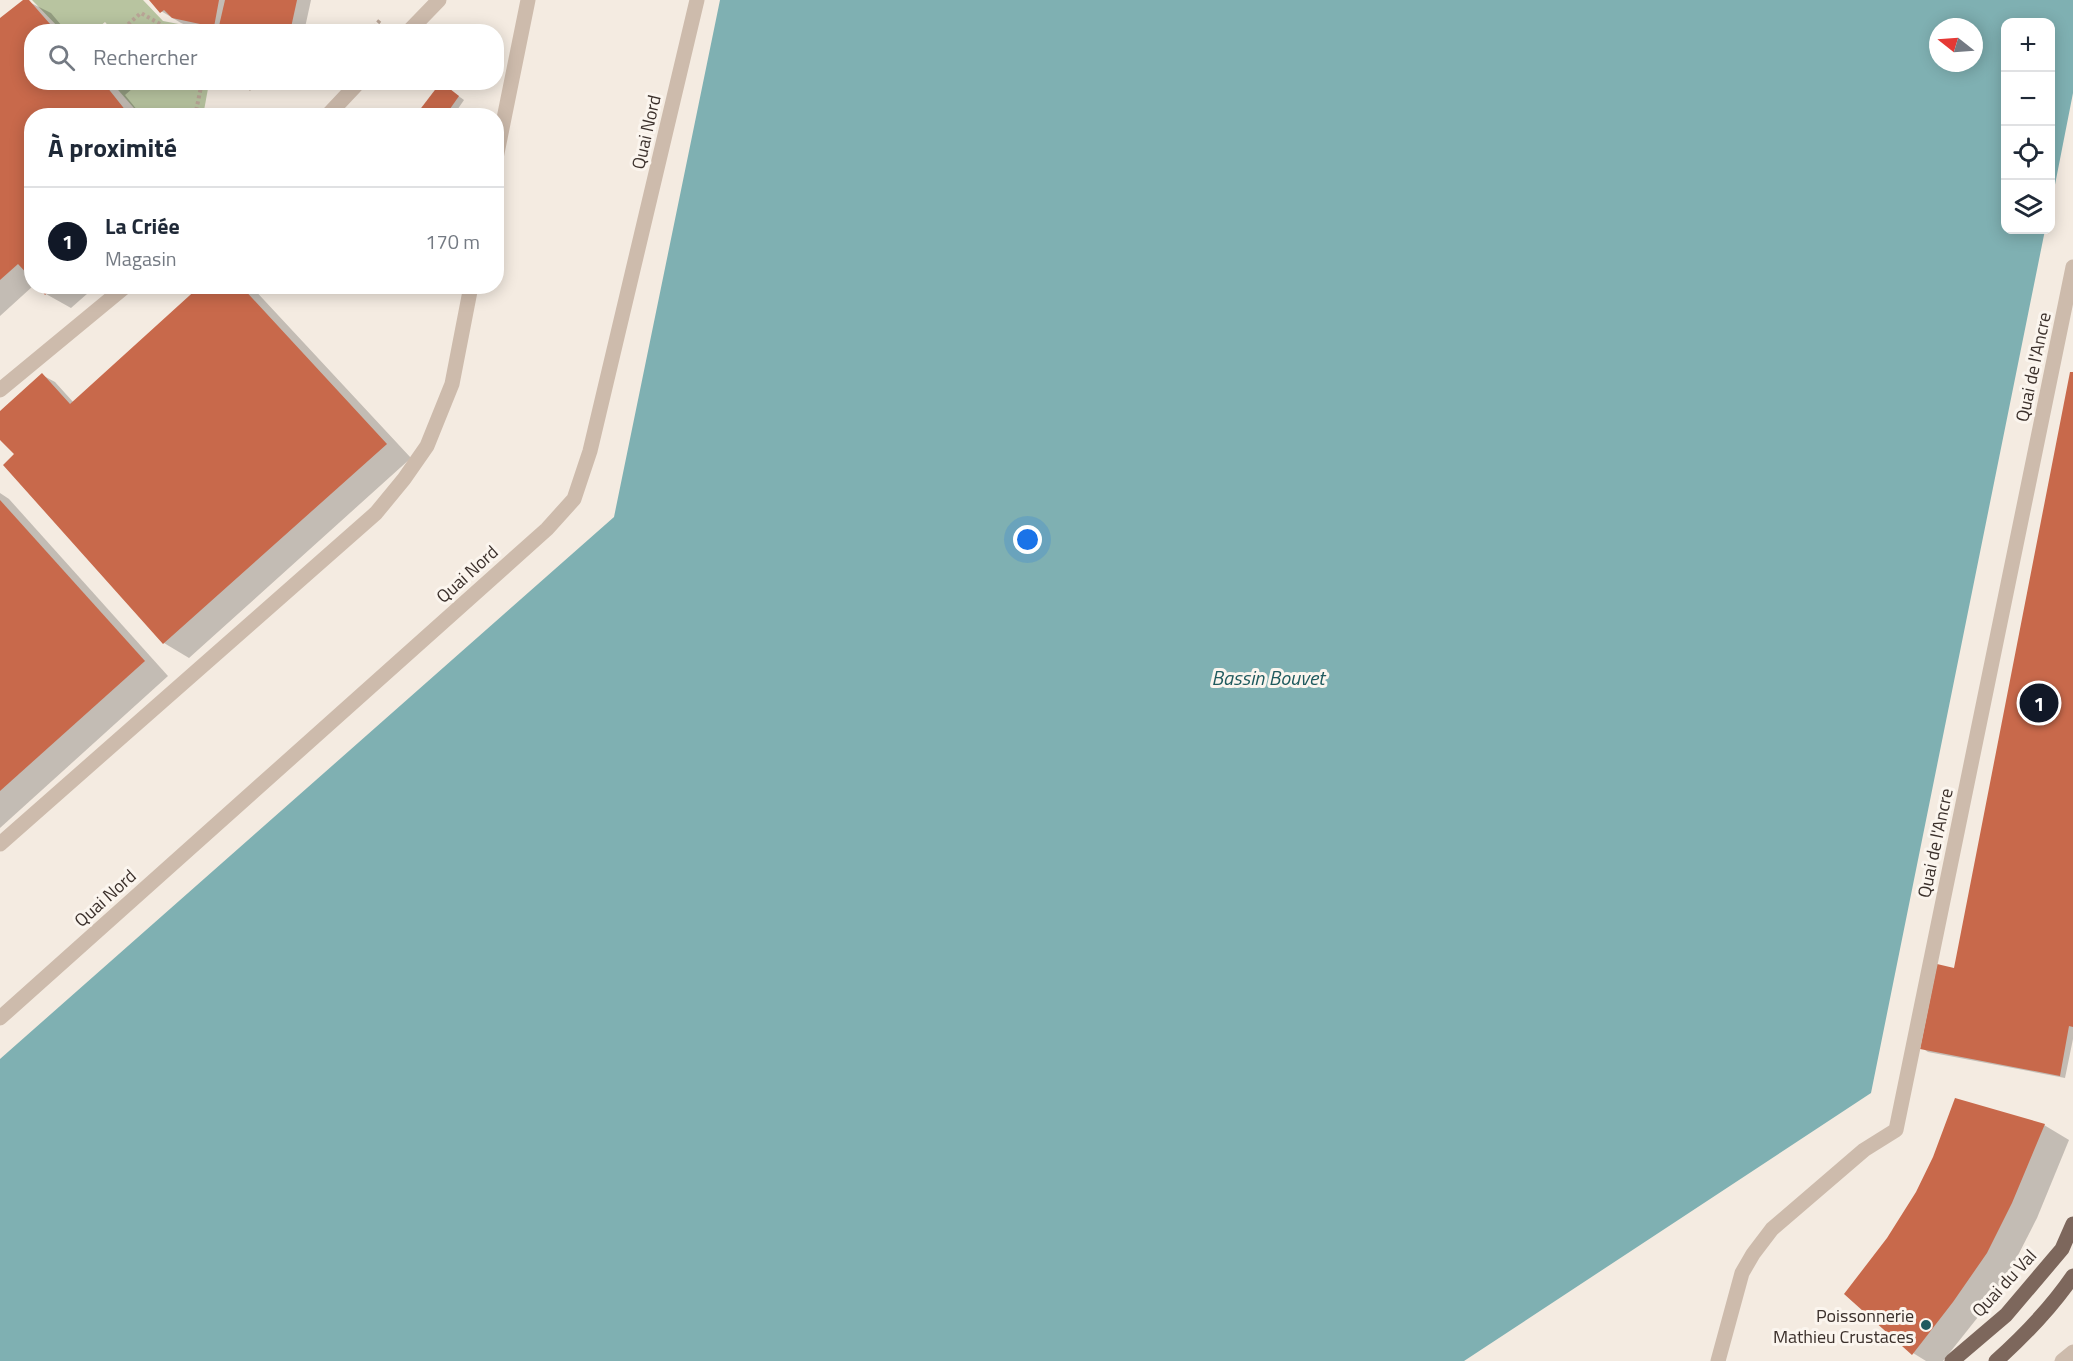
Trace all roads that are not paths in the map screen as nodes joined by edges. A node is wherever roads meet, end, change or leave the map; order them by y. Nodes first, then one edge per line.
1 (439, 0) edge
2 (528, 0) edge
3 (697, 0) edge
4 (416, 24) edge
5 (351, 90) edge
6 (335, 108) edge
7 (504, 118) edge
8 (2073, 267) edge
9 (116, 294) edge
10 (469, 294) edge
11 (0, 390) edge
12 (0, 844) edge
13 (0, 1018) edge
14 (2073, 1224) edge
15 (2073, 1276) edge
16 (1718, 1361) edge
17 (1952, 1361) edge
18 (1996, 1361) edge

1 - 4 lane
2 - 7 lane
3 - 13 lane, Quai Nord
5 - 6 lane
8 - 16 lane, Quai de l'Ancre
9 - 11 lane
10 - 12 lane
14 - 17 main road, Quai du Val
15 - 18 main road

